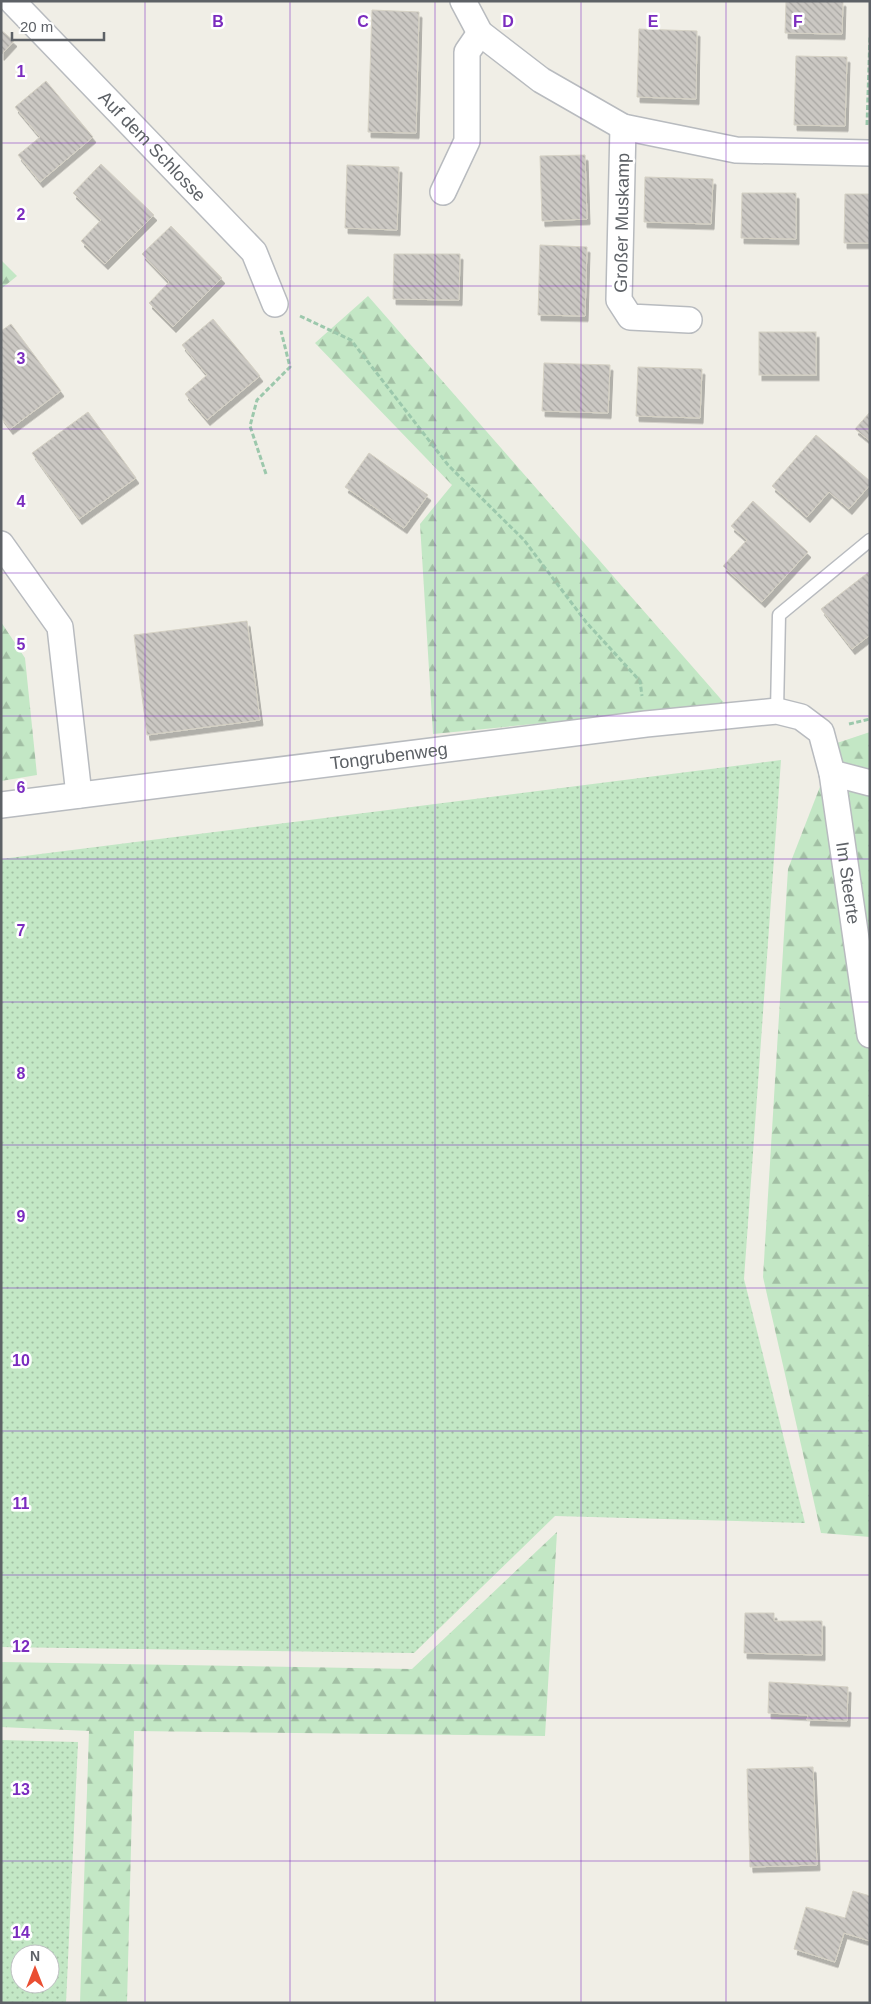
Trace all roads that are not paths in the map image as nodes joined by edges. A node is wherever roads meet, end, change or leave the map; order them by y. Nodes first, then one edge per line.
1 (12, 1) edge
2 (463, 1) edge
3 (480, 32) junction
4 (623, 127) junction
5 (868, 153) edge
6 (443, 192) dead end
7 (275, 304) road end
8 (689, 320) dead end
9 (870, 540) edge
10 (1, 544) edge
11 (777, 710) junction
12 (821, 732) joint
13 (832, 773) junction
14 (870, 783) edge
15 (79, 795) junction
16 (1, 805) edge
17 (870, 1035) edge

1 - 7 street, Auf dem Schlosse
2 - 3 street, Großer Muskamp
3 - 4 street, Großer Muskamp
3 - 6 street
4 - 5 street, Großer Muskamp
4 - 8 street, Großer Muskamp
9 - 11 lane
10 - 15 street
11 - 12 street, Tongrubenweg
11 - 15 street, Tongrubenweg
12 - 13 street, Im Steerte
13 - 14 street
13 - 17 street, Im Steerte
15 - 16 street, Tongrubenweg

